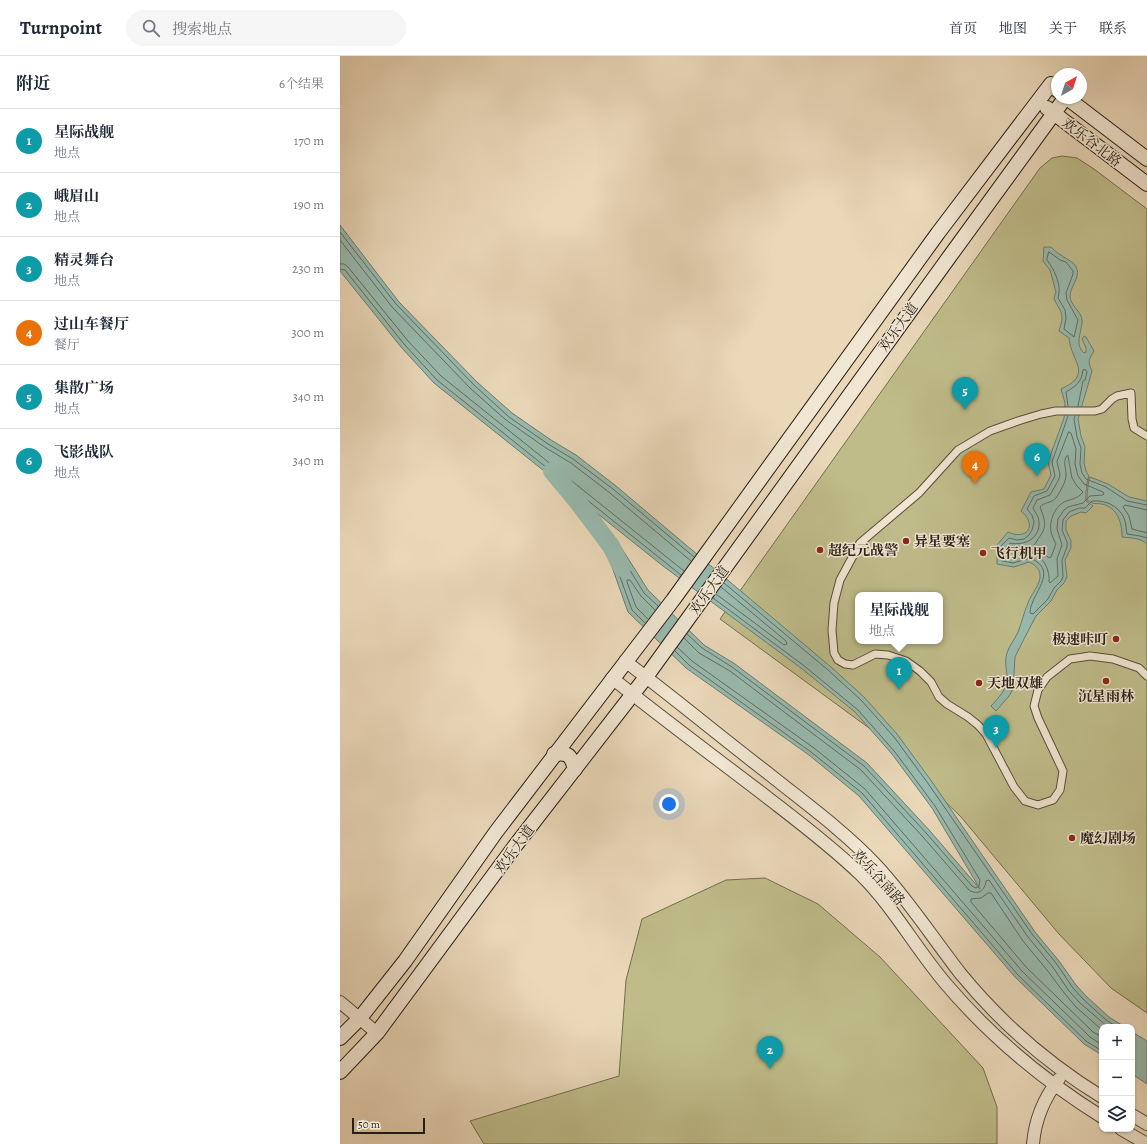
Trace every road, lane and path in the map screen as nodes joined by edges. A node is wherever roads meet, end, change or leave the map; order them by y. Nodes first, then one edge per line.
1 (1051, 90) edge
2 (1038, 101) junction
3 (1061, 104) edge
4 (1074, 104) edge
5 (1054, 113) junction
6 (1143, 156) edge
7 (992, 161) junction
8 (1127, 169) junction
9 (1009, 173) junction
10 (1147, 184) edge
11 (897, 291) junction
12 (914, 305) junction
13 (1147, 436) edge
14 (783, 448) junction
15 (800, 463) junction
16 (691, 575) junction
17 (709, 591) junction
18 (625, 662) junction
19 (1147, 676) edge
20 (646, 677) junction
21 (612, 678) junction
22 (632, 694) junction
23 (554, 754) junction
24 (575, 769) junction
25 (418, 942) junction
26 (436, 954) junction
27 (984, 1001) junction
28 (340, 1002) edge
29 (970, 1011) junction
30 (360, 1018) junction
31 (377, 1034) junction
32 (340, 1038) edge
33 (340, 1072) edge
34 (1064, 1072) junction
35 (1054, 1085) junction
36 (1100, 1096) edge
37 (1099, 1115) edge
38 (1135, 1117) edge
39 (1147, 1124) edge
40 (1126, 1132) edge
41 (1032, 1144) edge
42 (1147, 1144) edge

1 - 2 main road, 欢乐大道
2 - 5 main road, 欢乐谷北路
2 - 7 main road, 欢乐大道
3 - 5 main road, 欢乐大道
4 - 6 main road, 欢乐谷北路
5 - 8 main road, 欢乐谷北路
5 - 9 main road, 欢乐大道
6 - 8 main road
7 - 9 main road
7 - 11 main road, 欢乐大道
8 - 10 main road, 欢乐谷北路
9 - 12 main road, 欢乐大道
11 - 12 main road
11 - 14 main road, 欢乐大道
12 - 15 main road, 欢乐大道
13 - 19 street
14 - 15 main road
14 - 16 main road, 欢乐大道
15 - 17 main road, 欢乐大道
16 - 17 main road
16 - 18 main road, 欢乐大道
17 - 20 main road, 欢乐大道
18 - 20 street, 欢乐谷南路
18 - 21 main road, 欢乐大道
20 - 22 main road, 欢乐大道
20 - 27 street, 欢乐谷南路
21 - 22 street, 欢乐谷南路
21 - 23 main road, 欢乐大道
22 - 24 main road, 欢乐大道
22 - 29 street, 欢乐谷南路
23 - 24 main road
23 - 25 main road, 欢乐大道
24 - 26 main road, 欢乐大道
25 - 26 main road
25 - 30 main road, 欢乐大道
26 - 31 main road, 欢乐大道
27 - 29 street
27 - 34 street, 欢乐谷南路
28 - 30 street
29 - 35 street, 欢乐谷南路
30 - 31 street
30 - 32 main road, 欢乐大道
31 - 33 main road, 欢乐大道
34 - 35 street
34 - 36 street, 欢乐谷南路
35 - 37 street, 欢乐谷南路
35 - 41 street
38 - 39 street
40 - 42 street

